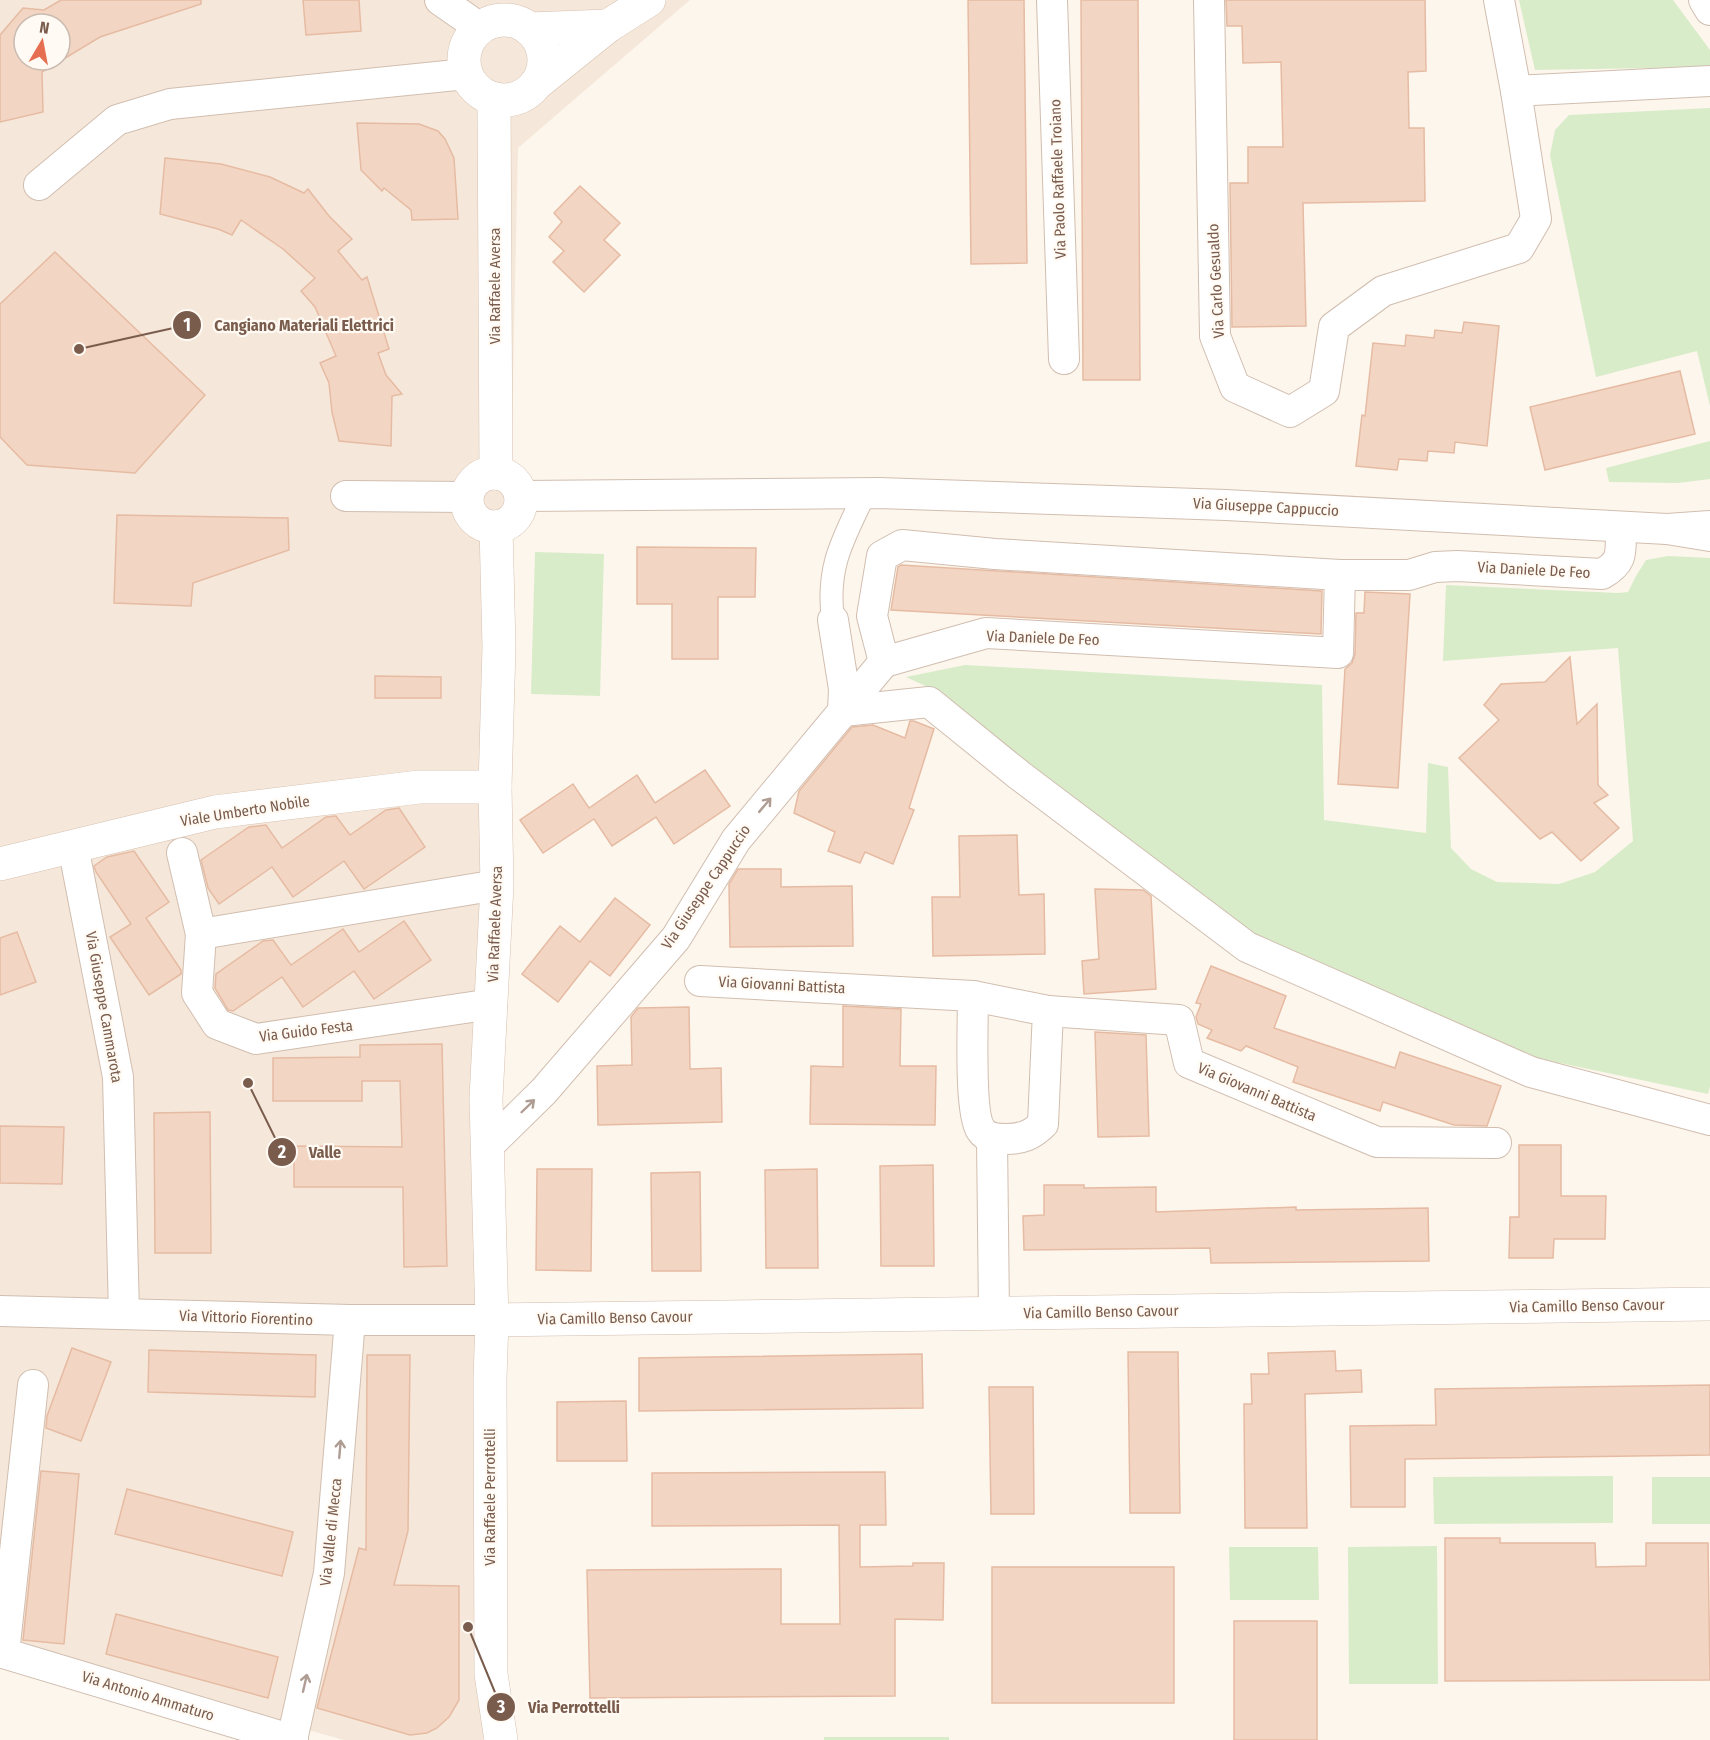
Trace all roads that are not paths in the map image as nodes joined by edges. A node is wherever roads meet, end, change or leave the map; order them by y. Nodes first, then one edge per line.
1 (440, 0) edge
2 (649, 0) edge
3 (1052, 0) edge
4 (1209, 0) edge
5 (1499, 0) edge
6 (1704, 0) edge
7 (1710, 10) edge
8 (608, 26) junction
9 (480, 28) junction
10 (529, 29) junction
11 (466, 74) junction
12 (1710, 81) edge
13 (536, 84) junction
14 (1516, 91) junction
15 (494, 99) junction
16 (39, 185) dead end
17 (1064, 359) dead end
18 (496, 473) junction
19 (865, 493) junction
20 (346, 496) dead end
21 (521, 496) junction
22 (467, 497) junction
23 (1710, 526) edge
24 (496, 527) junction
25 (1621, 527) junction
26 (1667, 529) junction
27 (1710, 536) edge
28 (1340, 575) junction
29 (833, 620) joint
30 (884, 662) junction
31 (843, 711) junction
32 (495, 787) junction
33 (175, 821) junction
34 (73, 846) junction
35 (182, 853) joint
36 (0, 864) edge
37 (497, 885) junction
38 (201, 934) junction
39 (700, 981) dead end
40 (973, 996) junction
41 (492, 1004) junction
42 (1048, 1011) junction
43 (1710, 1120) edge
44 (992, 1138) junction
45 (1496, 1143) dead end
46 (486, 1147) junction
47 (1710, 1304) edge
48 (0, 1311) edge
49 (124, 1314) junction
50 (994, 1314) junction
51 (350, 1320) junction
52 (492, 1320) junction
53 (33, 1385) dead end
54 (2, 1652) edge
55 (491, 1674) junction
56 (292, 1740) edge
57 (477, 1740) edge
58 (501, 1740) edge

1 - 9 street
2 - 8 main road
3 - 17 street, Via Paolo Raffaele Troiano
4 - 14 street, Via Carlo Gesualdo
5 - 14 street, Via Carlo Gesualdo
6 - 7 street
8 - 10 main road
8 - 13 main road
9 - 10 main road
9 - 11 main road
10 - 13 main road
11 - 15 main road
11 - 16 street
12 - 14 street
13 - 15 main road
15 - 18 main road, Via Raffaele Aversa
18 - 21 main road
18 - 22 main road
19 - 21 street, Via Giuseppe Cappuccio
19 - 25 street, Via Giuseppe Cappuccio
19 - 29 street
20 - 22 street
21 - 24 main road
22 - 24 main road
23 - 26 street, Via Giuseppe Cappuccio
24 - 32 main road, Via Raffaele Aversa
25 - 26 street, Via Giuseppe Cappuccio
25 - 28 street, Via Daniele De Feo
26 - 27 street, Via Giuseppe Cappuccio
28 - 30 street, Via Daniele De Feo
28 - 30 street, Via Daniele De Feo
29 - 31 street
30 - 31 street, Via Giuseppe Cappuccio
31 - 43 street
46 -> 31 street, Via Giuseppe Cappuccio
32 - 33 main road, Viale Umberto Nobile
32 - 37 main road, Via Raffaele Aversa
33 - 34 main road, Viale Umberto Nobile
33 - 35 street, Via Guido Festa
34 - 36 main road, Viale Umberto Nobile
34 - 49 street, Via Giuseppe Cammarota
35 - 38 street, Via Guido Festa
37 - 38 street
37 - 41 main road, Via Raffaele Aversa
38 - 41 street, Via Guido Festa
39 - 40 street, Via Giovanni Battista
40 - 42 street, Via Giovanni Battista
40 - 44 street
41 - 46 main road, Via Raffaele Aversa
42 - 44 street
42 - 45 street, Via Giovanni Battista
44 - 50 street
46 - 52 main road, Via Raffaele Aversa
47 - 50 main road, Via Camillo Benso Cavour
48 - 49 street, Via Vittorio Fiorentino
49 - 51 street, Via Vittorio Fiorentino
50 - 52 main road, Via Camillo Benso Cavour
51 - 52 street, Via Vittorio Fiorentino
56 -> 51 street, Via Valle di Mecca
52 - 55 main road, Via Raffaele Perrottelli
53 - 54 street, Via Antonio Ammaturo
54 - 56 street, Via Antonio Ammaturo
55 - 57 main road
55 - 58 main road

